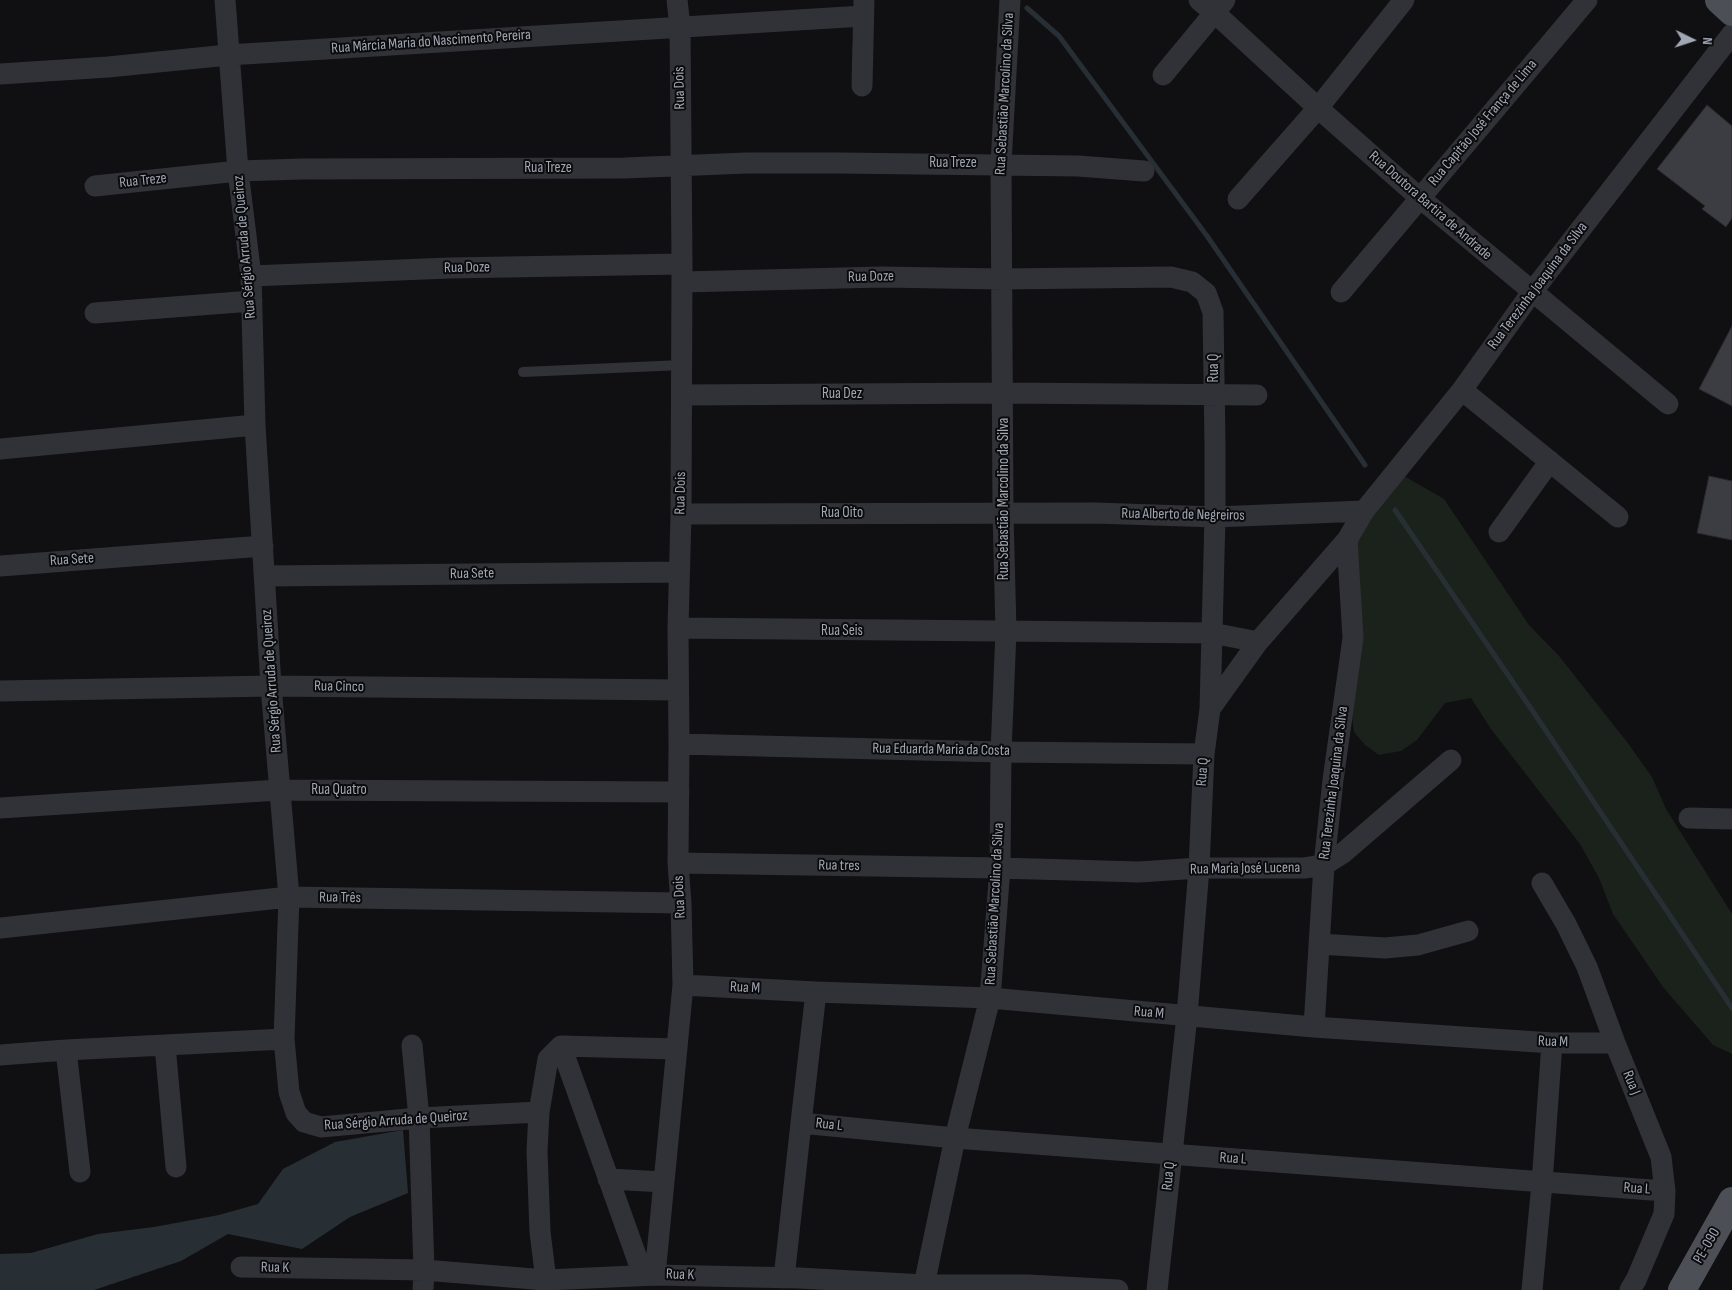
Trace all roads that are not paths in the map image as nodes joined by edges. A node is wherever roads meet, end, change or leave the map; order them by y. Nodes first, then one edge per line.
1 (226, 0) edge
2 (678, 0) edge
3 (1010, 0) edge
4 (1199, 0) edge
5 (1587, 0) edge
6 (1719, 0) edge
7 (1398, 2) edge
8 (1220, 7) edge
9 (863, 8) edge
10 (1732, 12) edge
11 (680, 26) junction
12 (1732, 34) edge
13 (228, 55) junction
14 (0, 74) edge
15 (1163, 75) dead end
16 (862, 86) dead end
17 (1318, 108) junction
18 (1001, 164) junction
19 (682, 165) junction
20 (238, 171) junction
21 (1144, 171) dead end
22 (95, 186) dead end
23 (1420, 198) junction
24 (1238, 199) dead end
25 (682, 273) junction
26 (251, 276) junction
27 (1171, 277) joint
28 (1001, 279) junction
29 (1341, 292) dead end
30 (1532, 292) junction
31 (252, 301) junction
32 (94, 313) dead end
33 (682, 365) junction
34 (523, 372) dead end
35 (1462, 390) junction
36 (1003, 393) junction
37 (1214, 394) junction
38 (682, 395) junction
39 (1257, 395) dead end
40 (1668, 404) dead end
41 (256, 425) junction
42 (0, 449) edge
43 (1550, 461) junction
44 (1364, 511) junction
45 (1003, 513) junction
46 (681, 514) junction
47 (1215, 517) junction
48 (1618, 517) dead end
49 (1499, 532) dead end
50 (1347, 540) junction
51 (263, 546) junction
52 (0, 566) edge
53 (679, 572) junction
54 (265, 576) junction
55 (678, 628) junction
56 (1006, 631) junction
57 (1212, 633) junction
58 (1258, 642) junction
59 (270, 686) junction
60 (678, 690) junction
61 (0, 692) edge
62 (1210, 710) junction
63 (679, 744) junction
64 (1001, 752) junction
65 (1204, 754) junction
66 (1451, 760) dead end
67 (279, 790) junction
68 (679, 792) junction
69 (0, 808) edge
70 (1689, 818) dead end
71 (1732, 819) edge
72 (678, 863) junction
73 (1324, 866) junction
74 (1000, 868) junction
75 (1199, 868) junction
76 (1542, 883) dead end
77 (289, 897) junction
78 (681, 903) junction
79 (0, 928) edge
80 (1468, 931) dead end
81 (1319, 944) junction
82 (683, 985) junction
83 (816, 992) junction
84 (990, 998) junction
85 (1186, 1016) junction
86 (1314, 1027) junction
87 (284, 1039) junction
88 (1552, 1043) junction
89 (1615, 1043) junction
90 (165, 1045) junction
91 (412, 1045) dead end
92 (561, 1046) junction
93 (677, 1049) junction
94 (66, 1050) junction
95 (0, 1055) edge
96 (539, 1112) junction
97 (419, 1118) junction
98 (801, 1123) junction
99 (955, 1138) junction
100 (1172, 1154) junction
101 (176, 1166) dead end
102 (80, 1172) dead end
103 (608, 1179) junction
104 (664, 1182) junction
105 (1542, 1183) junction
106 (1665, 1192) junction
107 (1732, 1201) edge
108 (241, 1267) dead end
109 (659, 1279) edge
110 (423, 1280) edge
111 (794, 1282) edge
112 (545, 1285) edge
113 (924, 1287) edge
114 (1052, 1288) edge
115 (1118, 1290) edge
116 (1157, 1290) edge
117 (1532, 1290) edge
118 (1630, 1290) edge
119 (1682, 1290) edge

1 - 13 street, Rua Sérgio Arruda de Queiroz
2 - 11 street, Rua Dois
3 - 18 street, Rua Sebastião Marcolino da Silva
4 - 8 street, Rua Doutora Bartira de Andrade
5 - 23 street, Rua Capitão José França de Lima
6 - 10 main road
7 - 17 street
8 - 15 street
8 - 17 street, Rua Doutora Bartira de Andrade
9 - 11 street, Rua Márcia Maria do Nascimento Pereira
9 - 16 street
11 - 13 street, Rua Márcia Maria do Nascimento Pereira
11 - 19 street, Rua Dois
12 - 30 street, Rua Terezinha Joaquina da Silva
13 - 14 street, Rua Márcia Maria do Nascimento Pereira
13 - 20 street, Rua Sérgio Arruda de Queiroz
17 - 23 street, Rua Doutora Bartira de Andrade
17 - 24 street
18 - 19 street, Rua Treze
18 - 21 street, Rua Treze
18 - 28 street, Rua Sebastião Marcolino da Silva
19 - 20 street, Rua Treze
19 - 25 street, Rua Dois
20 - 22 street, Rua Treze
20 - 26 street, Rua Sérgio Arruda de Queiroz
23 - 29 street, Rua Capitão José França de Lima
23 - 30 street, Rua Doutora Bartira de Andrade
25 - 26 street, Rua Doze
25 - 28 street, Rua Doze
25 - 33 street, Rua Dois
26 - 31 street, Rua Sérgio Arruda de Queiroz
27 - 28 street, Rua Doze
27 - 37 street, Rua Q
28 - 36 street, Rua Sebastião Marcolino da Silva
30 - 35 street, Rua Terezinha Joaquina da Silva
30 - 40 street, Rua Doutora Bartira de Andrade
31 - 32 street
31 - 41 street, Rua Sérgio Arruda de Queiroz
33 - 34 lane
33 - 38 street, Rua Dois
35 - 43 street
35 - 44 street, Rua Terezinha Joaquina da Silva
36 - 37 street, Rua Dez
36 - 38 street, Rua Dez
36 - 45 street, Rua Sebastião Marcolino da Silva
37 - 39 street, Rua Dez
37 - 47 street, Rua Q
38 - 46 street, Rua Dois
41 - 42 street
41 - 51 street, Rua Sérgio Arruda de Queiroz
43 - 48 street
43 - 49 street
44 - 47 street, Rua Alberto de Negreiros
44 - 50 street, Rua Terezinha Joaquina da Silva
45 - 46 street, Rua Oito
45 - 47 street, Rua Alberto de Negreiros
45 - 56 street, Rua Sebastião Marcolino da Silva
46 - 53 street, Rua Dois
47 - 57 street, Rua Q
50 - 58 street, Rua Terezinha Joaquina da Silva
50 - 73 street, Rua Terezinha Joaquina da Silva
51 - 52 street, Rua Sete
51 - 54 street, Rua Sérgio Arruda de Queiroz
53 - 54 street, Rua Sete
53 - 55 street, Rua Dois
54 - 59 street, Rua Sérgio Arruda de Queiroz
55 - 56 street, Rua Seis
55 - 60 street, Rua Dois
56 - 57 street, Rua Seis
56 - 64 street, Rua Sebastião Marcolino da Silva
57 - 58 street, Rua Seis
57 - 62 street, Rua Q
58 - 62 street, Rua Terezinha Joaquina da Silva
59 - 60 street, Rua Cinco
59 - 61 street, Rua Cinco
59 - 67 street, Rua Sérgio Arruda de Queiroz
60 - 63 street, Rua Dois
62 - 65 street, Rua Q
63 - 64 street, Rua Eduarda Maria da Costa
63 - 68 street, Rua Dois
64 - 65 street, Rua Eduarda Maria da Costa
64 - 74 street, Rua Sebastião Marcolino da Silva
65 - 75 street, Rua Q
66 - 73 street, Rua Maria José Lucena
67 - 68 street, Rua Quatro
67 - 69 street, Rua Quatro
67 - 77 street, Rua Sérgio Arruda de Queiroz
68 - 72 street, Rua Dois
70 - 71 street
72 - 74 street, Rua tres
72 - 78 street, Rua Dois
73 - 75 street, Rua Maria José Lucena
73 - 81 street, Rua Terezinha Joaquina da Silva
74 - 75 street, Rua Maria José Lucena
74 - 84 street, Rua Sebastião Marcolino da Silva
75 - 85 street, Rua Q
76 - 89 street, Rua J
77 - 78 street, Rua Três
77 - 79 street, Rua Três
77 - 87 street, Rua Sérgio Arruda de Queiroz
78 - 82 street, Rua Dois
80 - 81 street
81 - 86 street, Rua Terezinha Joaquina da Silva
82 - 83 street, Rua M
82 - 93 street, Rua Dois
83 - 84 street, Rua M
83 - 98 street
84 - 85 street, Rua M
84 - 99 street, Rua Sebastião Marcolino da Silva
85 - 86 street, Rua M
85 - 100 street, Rua Q
86 - 88 street, Rua M
87 - 90 street
87 - 97 street, Rua Sérgio Arruda de Queiroz
88 - 89 street, Rua M
88 - 105 street
89 - 106 street, Rua J
90 - 94 street
90 - 101 street
91 - 97 street
92 - 93 street
92 - 96 street
92 - 103 street
93 - 104 street, Rua Dois
94 - 95 street
94 - 102 street
96 - 97 street, Rua Sérgio Arruda de Queiroz
96 - 112 street
97 - 110 street
98 - 99 street, Rua L
98 - 111 street
99 - 100 street, Rua L
99 - 113 street, Rua Sebastião Marcolino da Silva
100 - 105 street, Rua L
100 - 116 street, Rua Q
103 - 104 street
103 - 109 street
104 - 109 street, Rua Dois
105 - 106 street, Rua L
105 - 117 street
106 - 118 street, Rua J
107 - 119 main road, PE-090 / PE-090
108 - 110 street, Rua K
109 - 111 street, Rua K
109 - 112 street, Rua K
110 - 112 street, Rua K
111 - 113 street, Rua K
113 - 114 street, Rua K
114 - 115 street, Rua K

